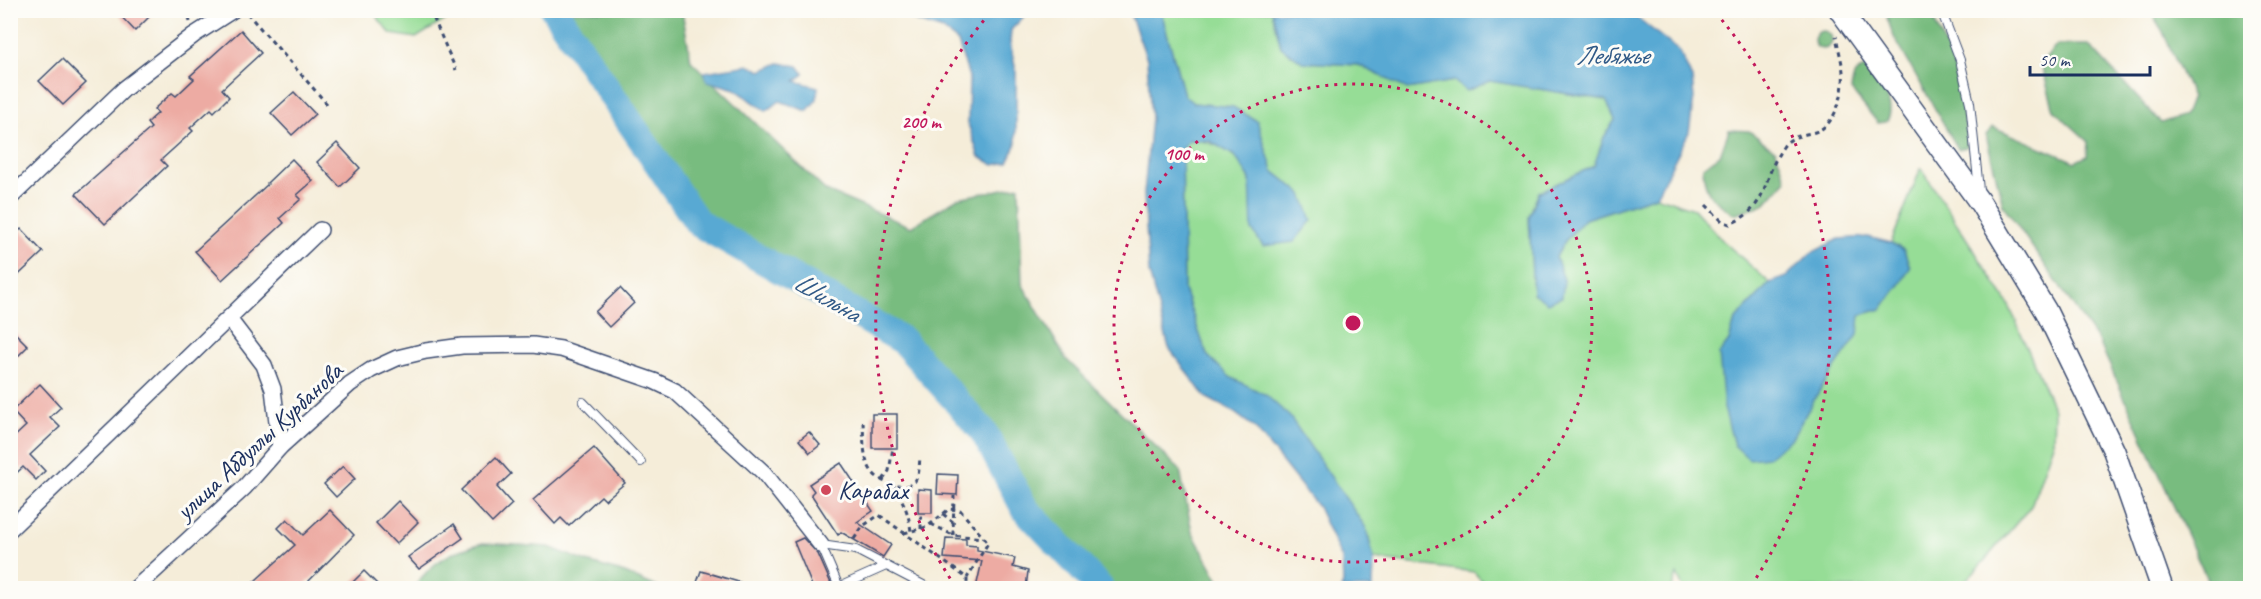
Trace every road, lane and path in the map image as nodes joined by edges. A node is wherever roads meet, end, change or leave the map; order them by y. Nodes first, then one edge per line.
1 (233, 10) edge
2 (242, 10) edge
3 (430, 10) edge
4 (1840, 10) edge
5 (1851, 10) edge
6 (1941, 10) edge
7 (1835, 32) dead end
8 (1857, 33) junction
9 (456, 70) dead end
10 (327, 104) dead end
11 (10, 198) edge
12 (1981, 204) junction
13 (1706, 205) dead end
14 (320, 230) dead end
15 (229, 319) junction
16 (583, 402) dead end
17 (863, 422) dead end
18 (280, 447) junction
19 (893, 448) dead end
20 (920, 458) dead end
21 (641, 462) dead end
22 (883, 481) junction
23 (893, 485) junction
24 (954, 496) dead end
25 (954, 509) junction
26 (921, 513) dead end
27 (943, 514) junction
28 (953, 522) junction
29 (931, 524) junction
30 (10, 529) edge
31 (921, 529) junction
32 (911, 532) junction
33 (903, 533) junction
34 (955, 536) junction
35 (973, 537) junction
36 (984, 538) junction
37 (972, 544) dead end
38 (821, 545) junction
39 (847, 549) junction
40 (886, 566) junction
41 (967, 578) junction
42 (136, 588) edge
43 (839, 588) edge
44 (929, 588) edge
45 (968, 588) edge
46 (2162, 588) edge

1 - 11 street
2 - 10 path
3 - 9 path
4 - 8 street
5 - 8 lane
6 - 12 lane
7 - 13 path
8 - 12 street
12 - 46 street
14 - 15 street
15 - 18 street
15 - 30 street
16 - 21 lane
17 - 22 path
18 - 38 street, улица Абдуллы Курбанова
18 - 42 street, улица Абдуллы Курбанова
19 - 22 path
20 - 23 path
22 - 23 path
23 - 32 path
24 - 25 path
25 - 27 path
25 - 28 path
25 - 36 path
26 - 31 path
27 - 28 path
27 - 29 path
28 - 34 path
29 - 31 path
29 - 34 path
31 - 32 path
32 - 33 path
33 - 39 path
33 - 41 path
34 - 35 path
35 - 36 path
35 - 37 path
36 - 41 path
38 - 39 lane
38 - 43 lane
39 - 40 lane
40 - 43 lane
40 - 44 lane
41 - 45 path

